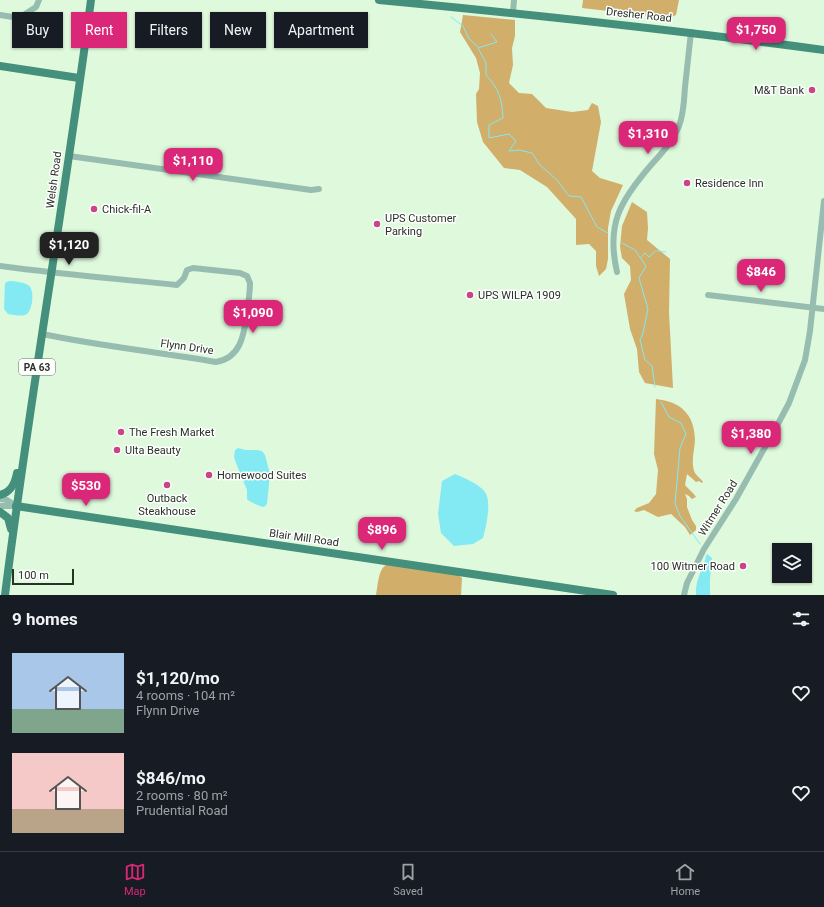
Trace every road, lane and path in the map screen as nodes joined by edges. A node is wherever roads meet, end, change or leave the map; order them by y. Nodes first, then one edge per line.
1 (39, 0) edge
2 (91, 0) edge
3 (379, 0) edge
4 (514, 0) edge
5 (513, 12) junction
6 (0, 15) edge
7 (691, 32) junction
8 (824, 50) edge
9 (0, 66) edge
10 (80, 78) junction
11 (69, 156) junction
12 (319, 189) dead end
13 (824, 201) edge
14 (0, 266) edge
15 (617, 272) dead end
16 (51, 273) junction
17 (708, 295) dead end
18 (811, 308) junction
19 (824, 309) edge
20 (42, 334) junction
21 (28, 434) junction
22 (25, 452) junction
23 (0, 495) edge
24 (0, 499) edge
25 (0, 506) edge
26 (19, 506) junction
27 (0, 512) edge
28 (10, 548) junction
29 (5, 595) edge
30 (8, 595) edge
31 (613, 595) edge
32 (684, 595) edge

1 - 6 street
2 - 10 main road, Welsh Road / PA 63
3 - 5 main road, Dresher Road
4 - 5 street
5 - 7 main road, Dresher Road
7 - 8 main road, Dresher Road
7 - 15 street
9 - 10 main road
10 - 11 main road, Welsh Road / PA 63
11 - 12 street
11 - 16 main road, Welsh Road / PA 63
13 - 18 street, Witmer Road
14 - 16 street
16 - 20 main road, Welsh Road / PA 63
16 - 20 street, Flynn Drive
17 - 18 street
18 - 19 street
18 - 32 street, Witmer Road
20 - 21 main road, Welsh Road / PA 63
21 - 22 main road, Welsh Road / PA 63
21 - 26 main road, Welsh Road / PA 63
22 - 23 main road
22 - 26 main road, Welsh Road / PA 63
24 - 26 street
25 - 26 street
26 - 28 main road, Welsh Road / PA 63
26 - 30 main road, Welsh Road / PA 63
26 - 31 main road, Blair Mill Road
27 - 28 main road
28 - 29 main road, Welsh Road / PA 63

